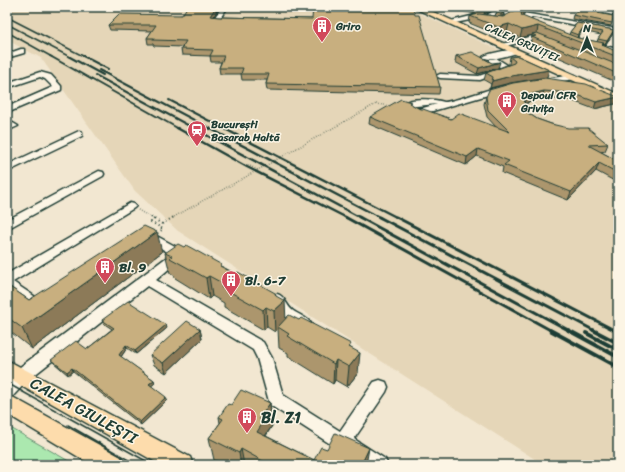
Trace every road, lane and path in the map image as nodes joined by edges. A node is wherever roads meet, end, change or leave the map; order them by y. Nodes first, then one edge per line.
1 (225, 7) edge
2 (416, 7) edge
3 (571, 12) edge
4 (514, 13) junction
5 (618, 14) edge
6 (532, 15) junction
7 (218, 17) edge
8 (486, 18) junction
9 (450, 22) junction
10 (538, 27) edge
11 (618, 31) edge
12 (501, 45) junction
13 (557, 46) edge
14 (21, 51) dead end
15 (514, 51) junction
16 (618, 51) edge
17 (7, 56) edge
18 (618, 59) edge
19 (449, 68) dead end
20 (440, 76) dead end
21 (463, 76) junction
22 (476, 77) junction
23 (572, 77) junction
24 (533, 83) edge
25 (448, 85) dead end
26 (7, 86) edge
27 (510, 86) edge
28 (498, 89) junction
29 (618, 98) edge
30 (406, 104) edge
31 (448, 104) junction
32 (391, 106) edge
33 (7, 110) edge
34 (418, 112) edge
35 (79, 134) dead end
36 (248, 165) dead end
37 (7, 169) edge
38 (258, 170) junction
39 (99, 174) dead end
40 (130, 206) joint
41 (154, 219) junction
42 (7, 225) edge
43 (150, 238) junction
44 (136, 247) edge
45 (7, 280) edge
46 (146, 280) junction
47 (7, 285) edge
48 (263, 291) edge
49 (54, 302) edge
50 (314, 330) edge
51 (15, 372) edge
52 (380, 387) dead end
53 (7, 390) edge
54 (7, 403) edge
55 (342, 442) junction
56 (113, 465) edge
57 (182, 465) edge
58 (379, 465) edge

1 - 7 street
2 - 9 main road, CALEA GRIVIȚEI
3 - 5 street
3 - 6 street
3 - 11 street
4 - 6 street
4 - 8 street
4 - 8 street
6 - 10 street
8 - 9 street
9 - 12 main road, CALEA GRIVIȚEI
12 - 13 street
12 - 15 main road, CALEA GRIVIȚEI
14 - 17 street
15 - 22 street
15 - 23 main road, CALEA GRIVIȚEI
16 - 18 street
19 - 21 street
20 - 21 street
21 - 22 street
22 - 25 street
22 - 28 street
23 - 24 street
23 - 29 main road, CALEA GRIVIȚEI
26 - 33 street
27 - 28 street
28 - 31 street
30 - 31 street
31 - 34 street
32 - 38 path, bridge
35 - 37 street
36 - 38 path
38 - 41 path, bridge
39 - 42 street
40 - 41 path
40 - 45 street
41 - 43 path
43 - 44 street
43 - 46 street
46 - 51 street
46 - 55 street
47 - 49 street
48 - 50 street
51 - 53 street
51 - 57 main road, CALEA GIULEȘTI
52 - 55 street
54 - 56 main road
55 - 58 street

